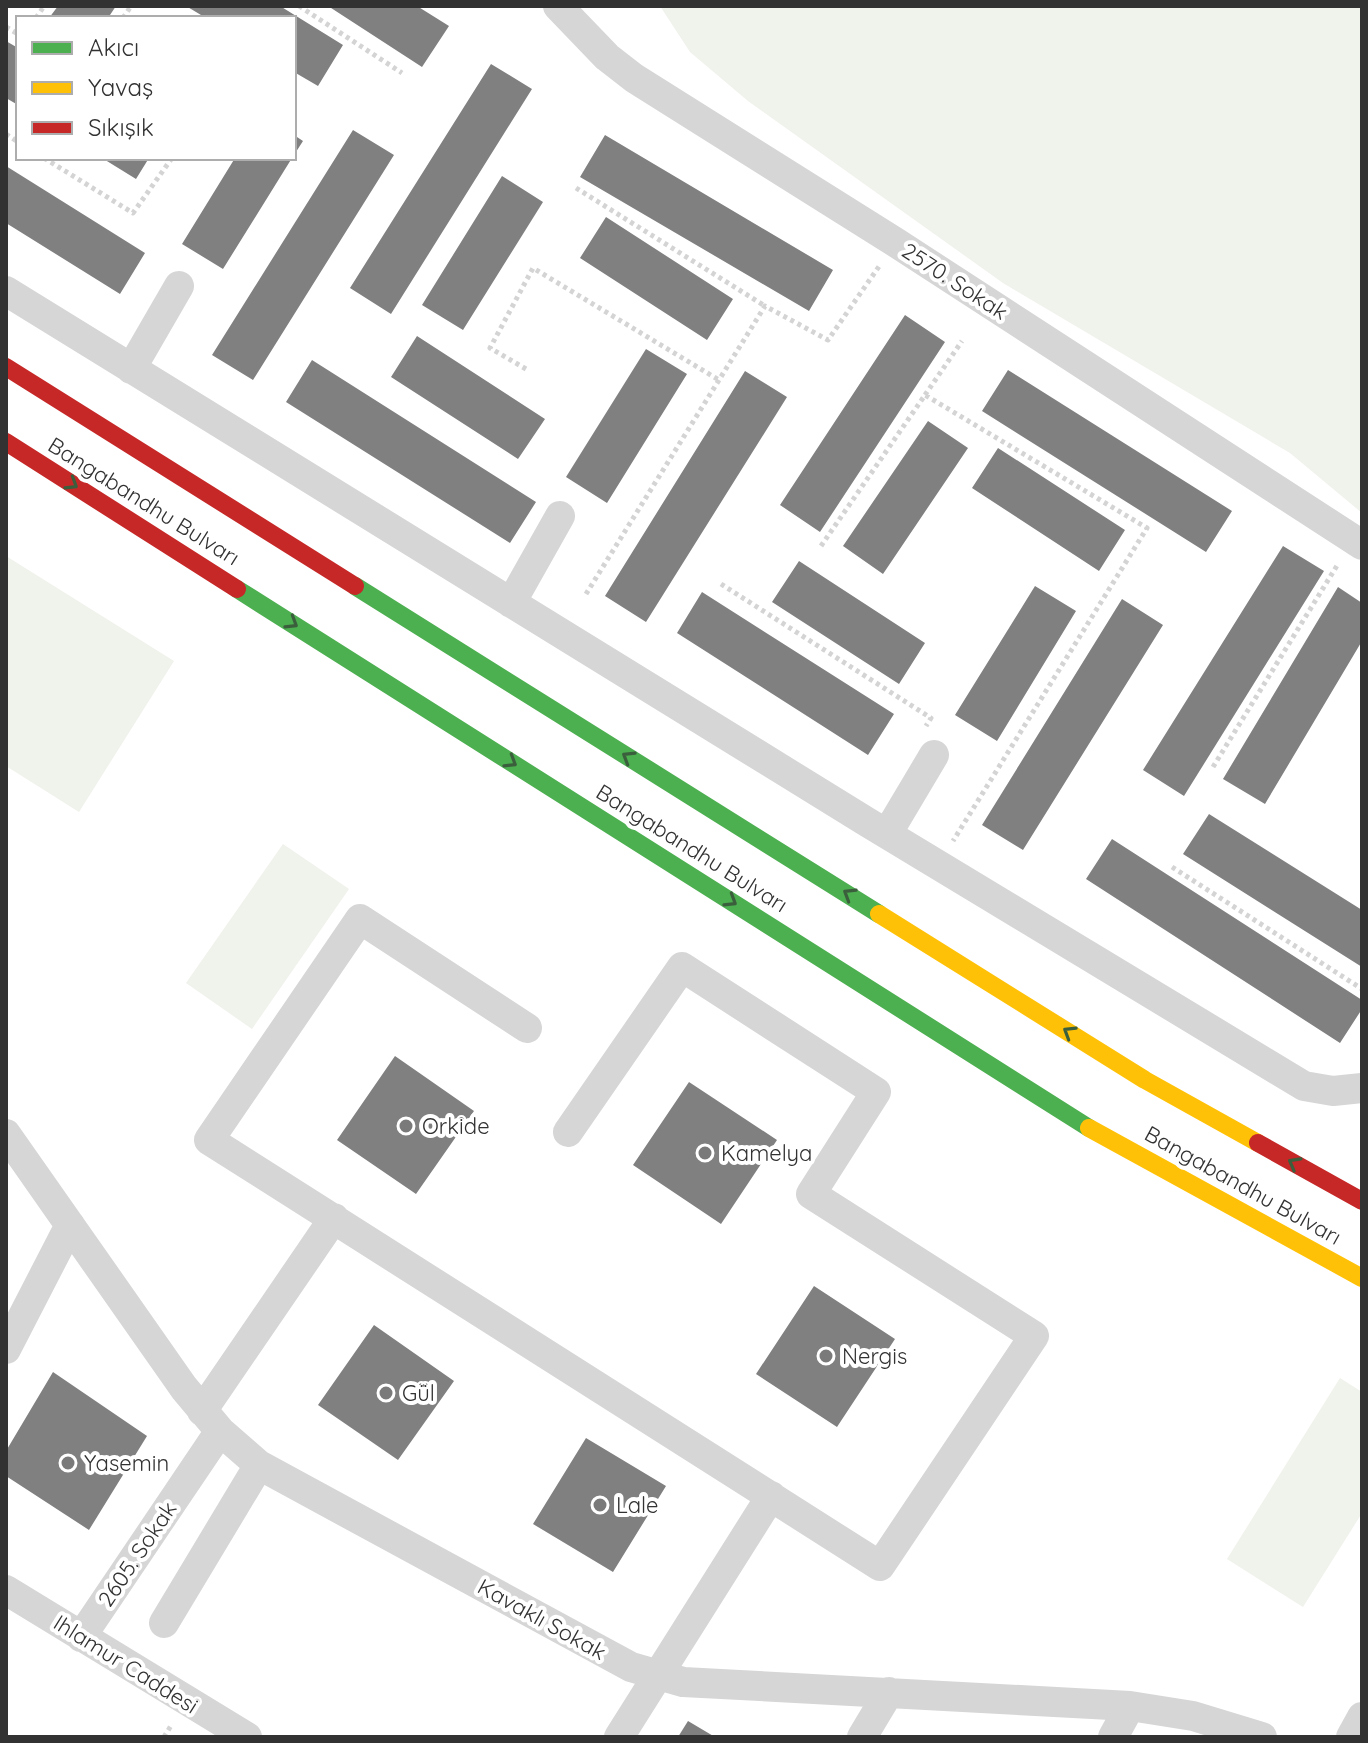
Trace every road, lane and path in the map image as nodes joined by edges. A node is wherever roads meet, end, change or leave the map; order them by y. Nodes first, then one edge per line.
1 (299, 6) edge
2 (558, 6) edge
3 (402, 73) dead end
4 (47, 160) edge
5 (171, 160) edge
6 (576, 188) dead end
7 (895, 242) junction
8 (179, 286) dead end
9 (6, 291) edge
10 (765, 306) junction
11 (962, 341) dead end
12 (6, 367) edge
13 (131, 369) junction
14 (526, 369) dead end
15 (719, 380) junction
16 (925, 395) junction
17 (6, 442) edge
18 (560, 516) dead end
19 (1358, 542) edge
20 (821, 546) dead end
21 (721, 584) dead end
22 (586, 594) dead end
23 (511, 603) junction
24 (928, 743) joint
25 (1213, 767) dead end
26 (887, 834) junction
27 (938, 865) junction
28 (1172, 867) dead end
29 (1362, 989) edge
30 (527, 1028) dead end
31 (1361, 1088) edge
32 (568, 1132) dead end
33 (6, 1134) edge
34 (1362, 1201) edge
35 (334, 1218) junction
36 (70, 1225) junction
37 (1362, 1278) edge
38 (6, 1349) edge
39 (211, 1421) junction
40 (259, 1465) junction
41 (771, 1496) junction
42 (6, 1590) edge
43 (164, 1623) dead end
44 (81, 1637) junction
45 (657, 1677) junction
46 (889, 1692) junction
47 (1130, 1706) junction
48 (1362, 1717) edge
49 (247, 1737) edge
50 (619, 1737) edge
51 (862, 1737) edge
52 (1113, 1737) edge
53 (1262, 1737) edge
54 (1351, 1737) edge

1 - 3 path
2 - 7 street, 2570. Sokak
4 - 5 path
6 - 10 path
7 - 10 path
7 - 19 street, 2570. Sokak
8 - 13 street
9 - 13 street
10 - 15 path
11 - 16 path
34 -> 12 main road, Bangabandhu Bulvarı
13 - 23 street
14 - 15 path
15 - 22 path
16 - 20 path
16 - 27 path
17 -> 37 main road, Bangabandhu Bulvarı
18 - 23 street
19 - 25 path
21 - 24 path
23 - 26 street
24 - 26 street
26 - 27 street
27 - 31 street
28 - 29 path
30 - 35 street
32 - 41 street
33 - 36 street, Kavaklı Sokak
35 - 39 street, 2605. Sokak
35 - 41 street
36 - 38 street
36 - 39 street, Kavaklı Sokak
39 - 40 street, Kavaklı Sokak
39 - 44 street, 2605. Sokak
40 - 43 street
40 - 45 street, Kavaklı Sokak
41 - 45 street
42 - 44 street, Ihlamur Caddesi
44 - 49 street, Ihlamur Caddesi
45 - 46 street, Kavaklı Sokak
45 - 50 street
46 - 47 street, Kavaklı Sokak
46 - 51 street
47 - 52 street
47 - 53 street, Kavaklı Sokak
48 - 54 street

